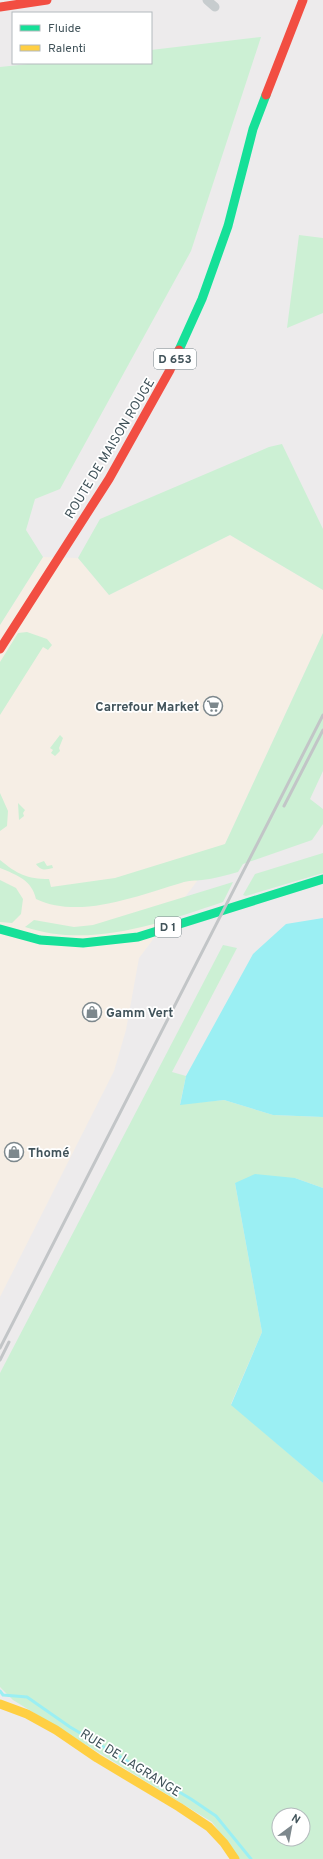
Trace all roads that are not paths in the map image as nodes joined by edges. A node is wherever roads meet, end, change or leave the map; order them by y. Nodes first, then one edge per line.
1 (47, 0) edge
2 (207, 0) edge
3 (303, 0) edge
4 (0, 7) edge
5 (215, 7) dead end
6 (0, 649) edge
7 (323, 879) edge
8 (0, 929) edge
9 (0, 1704) edge
10 (235, 1859) edge

1 - 4 main road
2 - 5 street
3 - 6 main road, ROUTE DE MAISON ROUGE / D 653
7 - 8 main road, D 1
9 - 10 main road, RUE DE LAGRANGE

